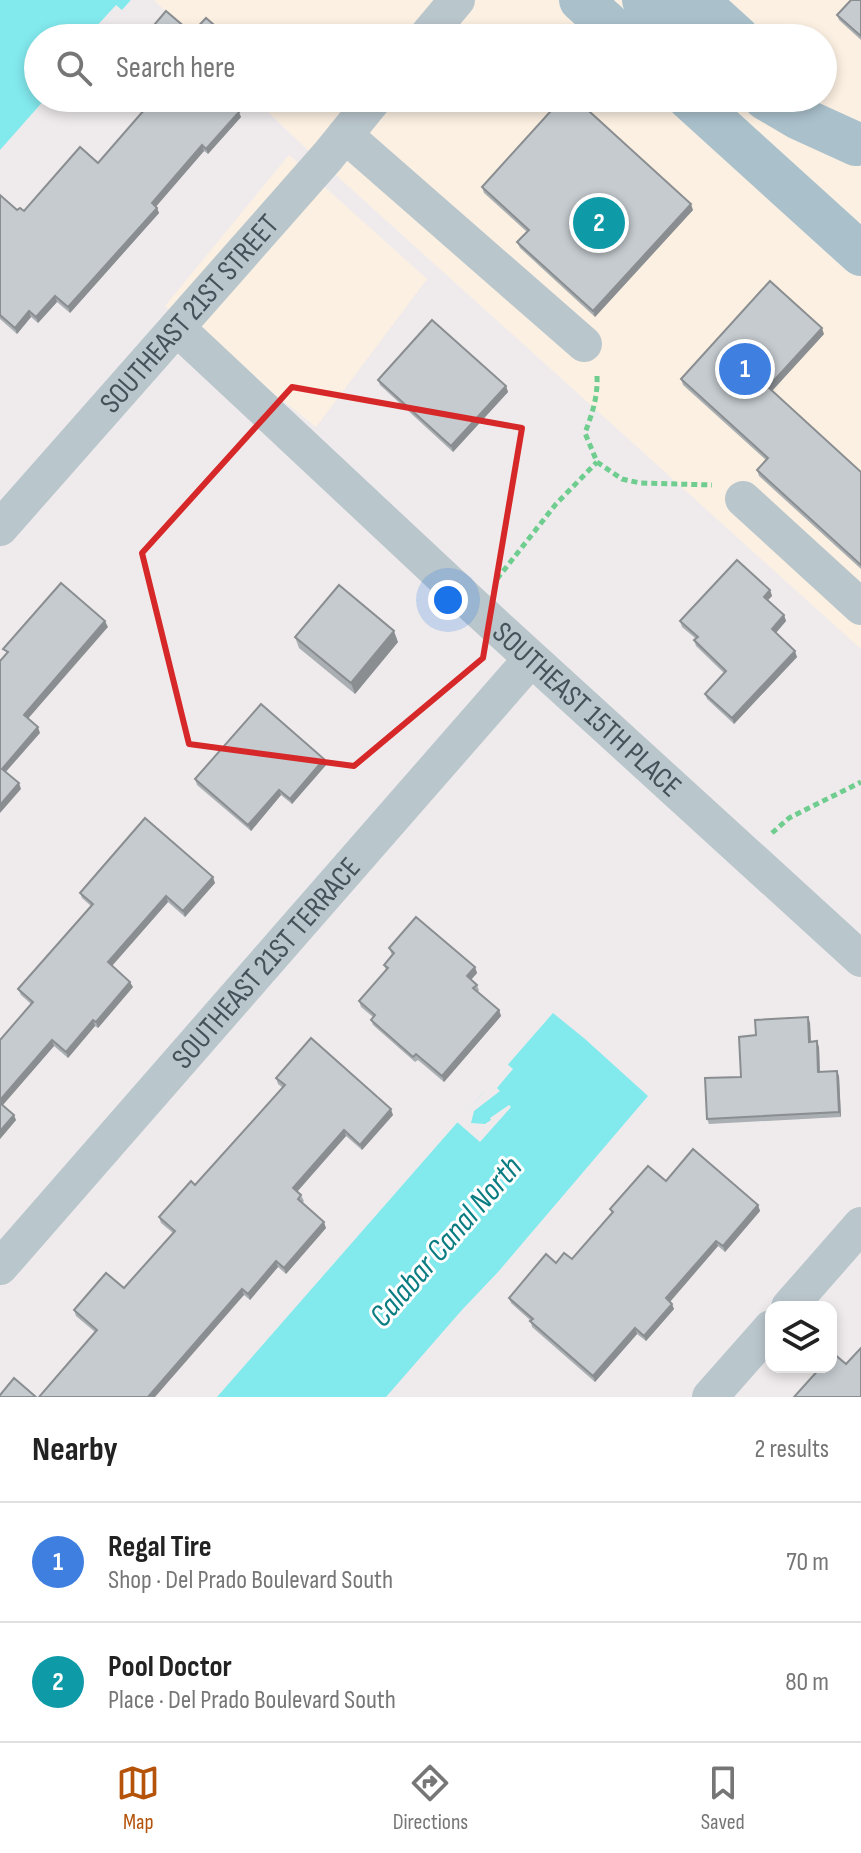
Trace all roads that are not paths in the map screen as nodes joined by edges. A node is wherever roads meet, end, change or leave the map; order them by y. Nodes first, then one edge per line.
1 (457, 0) edge
2 (581, 0) edge
3 (644, 0) edge
4 (696, 0) edge
5 (437, 24) edge
6 (608, 24) edge
7 (671, 24) edge
8 (723, 24) edge
9 (364, 112) edge
10 (704, 112) edge
11 (789, 112) edge
12 (820, 112) edge
13 (345, 135) junction
14 (858, 147) edge
15 (861, 254) edge
16 (177, 328) junction
17 (584, 344) road end
18 (743, 499) road end
19 (0, 528) edge
20 (861, 607) edge
21 (531, 659) junction
22 (861, 959) edge
23 (861, 1225) edge
24 (0, 1267) edge
25 (794, 1301) edge
26 (765, 1335) edge
27 (710, 1397) edge

1 - 5 street
2 - 6 main road
3 - 7 main road
4 - 8 main road
9 - 13 street, SOUTHEAST 21ST STREET
10 - 15 main road
11 - 14 main road
12 - 14 main road
13 - 16 street, SOUTHEAST 21ST STREET
13 - 17 street
16 - 19 street, SOUTHEAST 21ST STREET
16 - 21 street, SOUTHEAST 15TH PLACE
18 - 20 street
21 - 22 street, SOUTHEAST 15TH PLACE
21 - 24 street, SOUTHEAST 21ST TERRACE
23 - 25 street
26 - 27 street

